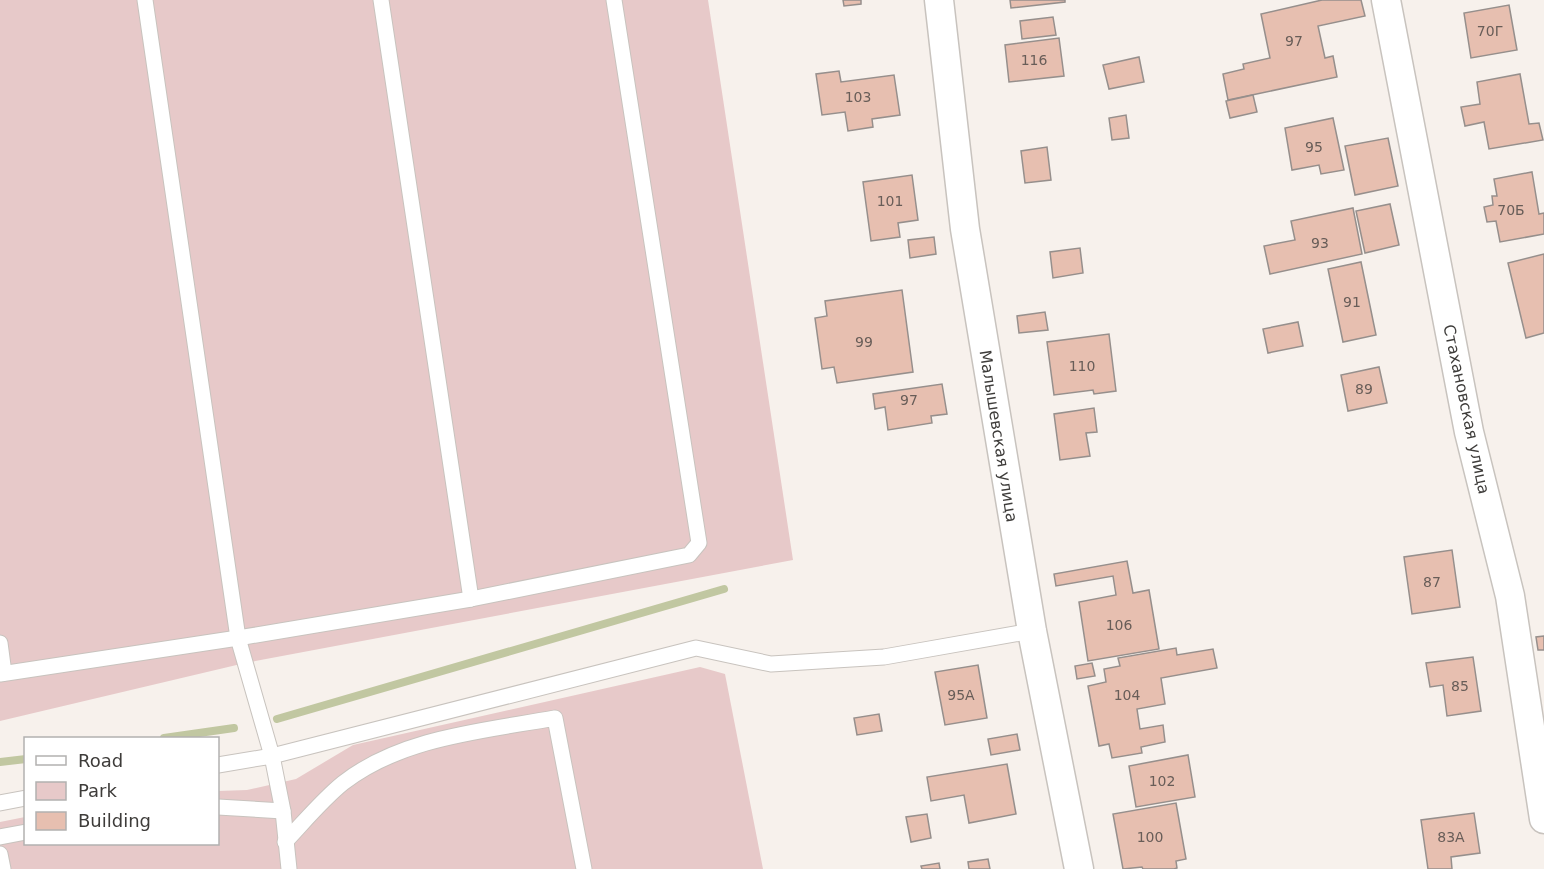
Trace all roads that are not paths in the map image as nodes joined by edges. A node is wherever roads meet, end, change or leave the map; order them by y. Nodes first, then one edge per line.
1 (145, 0) edge
2 (381, 0) edge
3 (614, 0) edge
4 (939, 0) edge
5 (1386, 0) edge
6 (471, 599) junction
7 (1032, 631) junction
8 (238, 639) junction
9 (0, 643) edge
10 (2, 674) edge
11 (272, 756) junction
12 (219, 765) edge
13 (24, 798) edge
14 (0, 803) edge
15 (219, 807) edge
16 (283, 811) junction
17 (1544, 819) edge
18 (24, 832) edge
19 (0, 837) edge
20 (285, 842) junction
21 (0, 854) edge
22 (3, 869) edge
23 (289, 869) edge
24 (584, 869) edge
25 (1079, 869) edge

1 - 8 lane
2 - 6 lane
3 - 6 lane
4 - 7 street, Малышевская улица
5 - 17 street, Стахановская улица
6 - 8 lane
7 - 11 lane
7 - 25 street, Малышевская улица
8 - 10 lane
8 - 11 lane
9 - 10 lane
11 - 12 lane
11 - 16 lane
13 - 14 lane
15 - 16 lane
16 - 20 lane
18 - 19 lane
20 - 23 lane
20 - 24 lane
21 - 22 lane

